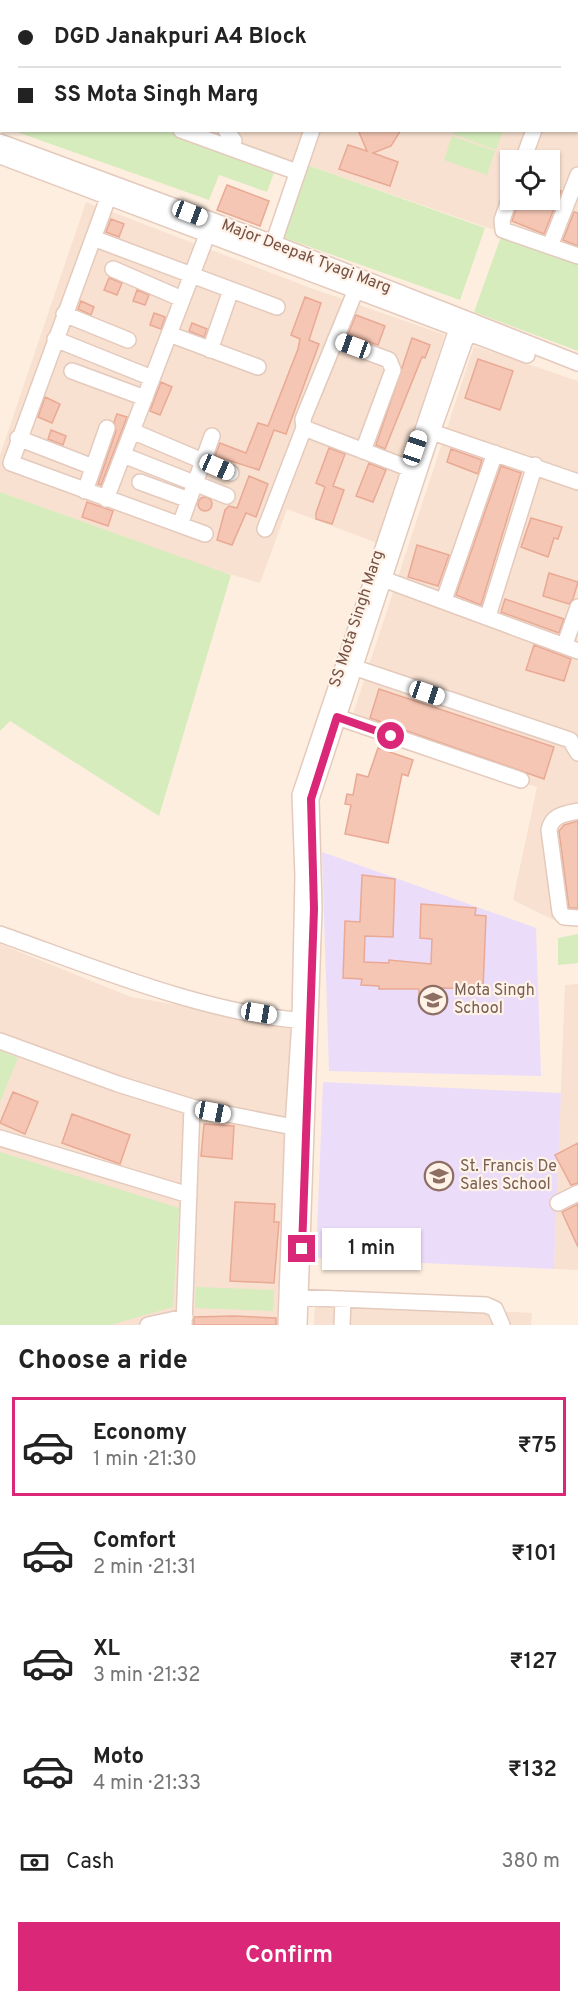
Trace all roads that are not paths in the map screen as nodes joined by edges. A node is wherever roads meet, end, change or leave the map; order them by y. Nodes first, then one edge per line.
1 (187, 132) edge
2 (311, 132) edge
3 (533, 132) edge
4 (0, 142) edge
5 (527, 150) edge
6 (0, 156) edge
7 (297, 172) junction
8 (578, 174) edge
9 (109, 195) junction
10 (505, 210) edge
11 (207, 235) junction
12 (93, 238) junction
13 (273, 243) junction
14 (550, 246) junction
15 (578, 256) edge
16 (268, 258) junction
17 (113, 269) dead end
18 (191, 276) junction
19 (231, 290) junction
20 (355, 292) junction
21 (182, 299) junction
22 (277, 307) dead end
23 (64, 314) junction
24 (464, 324) junction
25 (169, 334) junction
26 (55, 339) junction
27 (128, 340) dead end
28 (335, 340) junction
29 (210, 350) junction
30 (578, 363) edge
31 (258, 367) dead end
32 (72, 371) dead end
33 (578, 373) edge
34 (152, 378) junction
35 (145, 398) junction
36 (107, 428) dead end
37 (304, 428) junction
38 (132, 431) junction
39 (432, 432) junction
40 (212, 436) dead end
41 (18, 438) junction
42 (363, 451) junction
43 (495, 453) junction
44 (123, 455) junction
45 (203, 461) junction
46 (146, 464) junction
47 (535, 465) junction
48 (93, 467) junction
49 (408, 468) junction
50 (231, 473) dead end
51 (140, 482) junction
52 (578, 482) edge
53 (195, 484) junction
54 (85, 491) junction
55 (227, 496) dead end
56 (106, 499) junction
57 (189, 500) junction
58 (131, 507) junction
59 (180, 525) junction
60 (265, 529) dead end
61 (205, 534) dead end
62 (378, 577) junction
63 (444, 600) junction
64 (578, 607) edge
65 (488, 616) junction
66 (572, 647) edge
67 (353, 667) junction
68 (337, 717) junction
69 (575, 742) edge
70 (521, 780) dead end
71 (578, 811) edge
72 (578, 918) edge
73 (0, 934) edge
74 (305, 1021) junction
75 (0, 1041) edge
76 (192, 1107) junction
77 (293, 1128) junction
78 (0, 1138) edge
79 (298, 1164) junction
80 (578, 1193) edge
81 (189, 1196) junction
82 (558, 1203) dead end
83 (293, 1297) junction
84 (343, 1299) junction
85 (184, 1321) edge
86 (148, 1325) edge
87 (286, 1325) edge
88 (299, 1325) edge
89 (342, 1325) edge
90 (502, 1325) edge

1 - 7 street
2 - 7 street
3 - 5 street
4 - 13 street, Major Deepak Tyagi Marg
6 - 9 street, Major Deepak Tyagi Marg
7 - 13 street
8 - 14 street
9 - 11 street, Major Deepak Tyagi Marg
9 - 12 street
10 - 14 street
11 - 16 street, Major Deepak Tyagi Marg
11 - 18 street
12 - 18 street
12 - 23 street
13 - 16 street
13 - 24 street, Major Deepak Tyagi Marg
14 - 15 street
16 - 20 street, Major Deepak Tyagi Marg
17 - 21 street
18 - 19 street
18 - 21 street
19 - 22 street
19 - 29 street
20 - 24 street, Major Deepak Tyagi Marg
20 - 28 street
21 - 25 street
23 - 26 street
23 - 27 street
24 - 30 street, Major Deepak Tyagi Marg
24 - 33 street, Major Deepak Tyagi Marg
24 - 39 street, SS Mota Singh Marg
24 - 49 street, SS Mota Singh Marg
25 - 29 street
25 - 34 street
26 - 34 street
26 - 41 street
28 - 37 street
28 - 42 street
29 - 31 street
32 - 35 street
34 - 35 street
35 - 38 street
36 - 48 street
37 - 42 street
37 - 60 street
38 - 44 street
38 - 45 street
39 - 43 street
39 - 62 street, SS Mota Singh Marg
40 - 45 street
41 - 48 street
41 - 54 street
42 - 49 street
43 - 47 street
43 - 63 street
44 - 46 street
44 - 56 street
45 - 50 street
45 - 53 street
46 - 51 street
46 - 53 street
47 - 52 street
47 - 65 street
48 - 54 street
49 - 62 street, SS Mota Singh Marg
51 - 57 street
51 - 58 street
53 - 55 street
53 - 57 street
54 - 56 street
56 - 58 street
57 - 59 street
58 - 59 street
59 - 61 street
62 - 63 street
62 - 67 street, SS Mota Singh Marg
62 - 74 street, SS Mota Singh Marg
63 - 65 street
64 - 66 street
65 - 66 street
67 - 68 street, SS Mota Singh Marg
67 - 69 street
68 - 70 street
68 - 74 street, SS Mota Singh Marg
71 - 72 street
73 - 74 street
74 - 77 street, SS Mota Singh Marg
74 - 79 street, SS Mota Singh Marg
75 - 76 street
76 - 77 street
76 - 81 street
77 - 79 street, SS Mota Singh Marg
78 - 81 street
79 - 83 street, SS Mota Singh Marg
80 - 82 street
81 - 85 street
83 - 84 street
83 - 87 street, SS Mota Singh Marg
83 - 88 street, SS Mota Singh Marg
84 - 89 street
84 - 90 street
85 - 86 street

